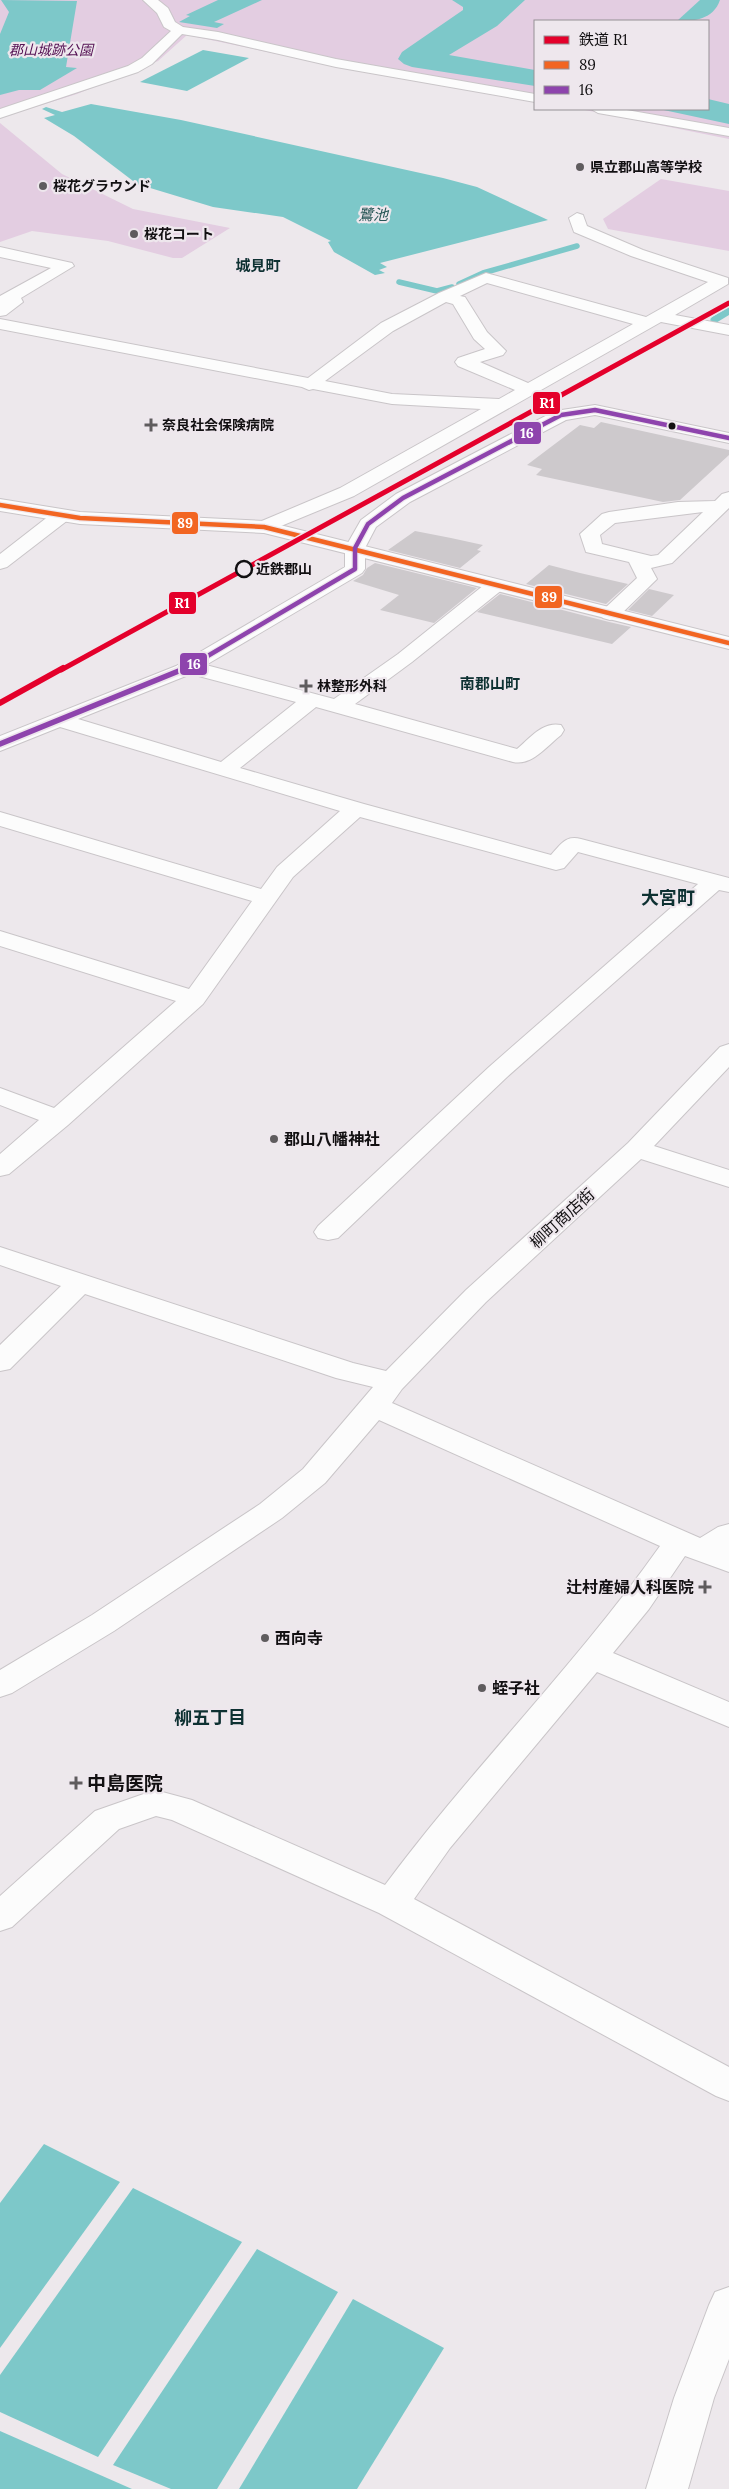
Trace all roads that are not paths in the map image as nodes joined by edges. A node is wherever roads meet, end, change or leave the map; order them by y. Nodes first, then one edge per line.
1 (150, 0) edge
2 (179, 30) junction
3 (534, 98) edge
4 (604, 110) edge
5 (0, 114) edge
6 (729, 132) edge
7 (577, 218) dead end
8 (0, 252) edge
9 (445, 296) junction
10 (0, 311) edge
11 (655, 320) junction
12 (0, 324) edge
13 (729, 330) edge
14 (309, 385) junction
15 (530, 390) junction
16 (503, 405) junction
17 (729, 438) edge
18 (725, 502) edge
19 (0, 505) edge
20 (61, 516) junction
21 (705, 520) junction
22 (264, 527) junction
23 (355, 548) junction
24 (636, 558) junction
25 (0, 563) edge
26 (496, 585) junction
27 (610, 614) junction
28 (729, 643) edge
29 (189, 666) junction
30 (312, 700) junction
31 (338, 706) junction
32 (59, 718) junction
33 (553, 730) dead end
34 (0, 744) edge
35 (224, 770) junction
36 (356, 809) junction
37 (0, 819) edge
38 (722, 883) edge
39 (267, 898) junction
40 (0, 938) edge
41 (194, 1000) junction
42 (729, 1052) edge
43 (0, 1096) edge
44 (59, 1119) junction
45 (637, 1149) junction
46 (0, 1168) edge
47 (729, 1179) edge
48 (328, 1232) dead end
49 (0, 1256) edge
50 (80, 1283) junction
51 (0, 1362) edge
52 (392, 1382) junction
53 (374, 1406) junction
54 (729, 1535) edge
55 (704, 1551) edge
56 (592, 1657) junction
57 (0, 1685) edge
58 (729, 1715) edge
59 (391, 1904) junction
60 (0, 1917) edge
61 (729, 2085) edge
62 (729, 2305) edge
63 (666, 2489) edge

1 - 2 street
2 - 3 street
2 - 5 street
4 - 6 street
7 - 11 street
8 - 10 street
9 - 11 street
9 - 14 street
9 - 15 street
11 - 13 street
11 - 15 street
12 - 14 street
14 - 16 street
15 - 16 street
16 - 22 street
17 - 23 street
18 - 21 street
18 - 24 street
19 - 20 street
20 - 22 street
20 - 25 street
21 - 24 street
21 - 24 street
22 - 23 street
23 - 26 street
23 - 29 street
24 - 27 street
26 - 27 street
26 - 31 street
27 - 28 street
29 - 30 street
29 - 32 street
30 - 31 street
30 - 35 street
31 - 33 street
32 - 34 street
32 - 35 street
35 - 36 street
36 - 38 street
36 - 39 street
37 - 39 street
38 - 48 street
39 - 41 street
40 - 41 street
41 - 44 street
42 - 45 street, 柳町商店街
43 - 44 street
44 - 46 street
45 - 47 street
45 - 52 street, 柳町商店街
49 - 50 street
50 - 51 street
50 - 52 street
52 - 53 street, 柳町商店街
53 - 55 street
53 - 57 street, 柳町商店街
54 - 55 street
55 - 56 street
56 - 58 street
56 - 59 street
59 - 60 street
59 - 61 street
62 - 63 street

